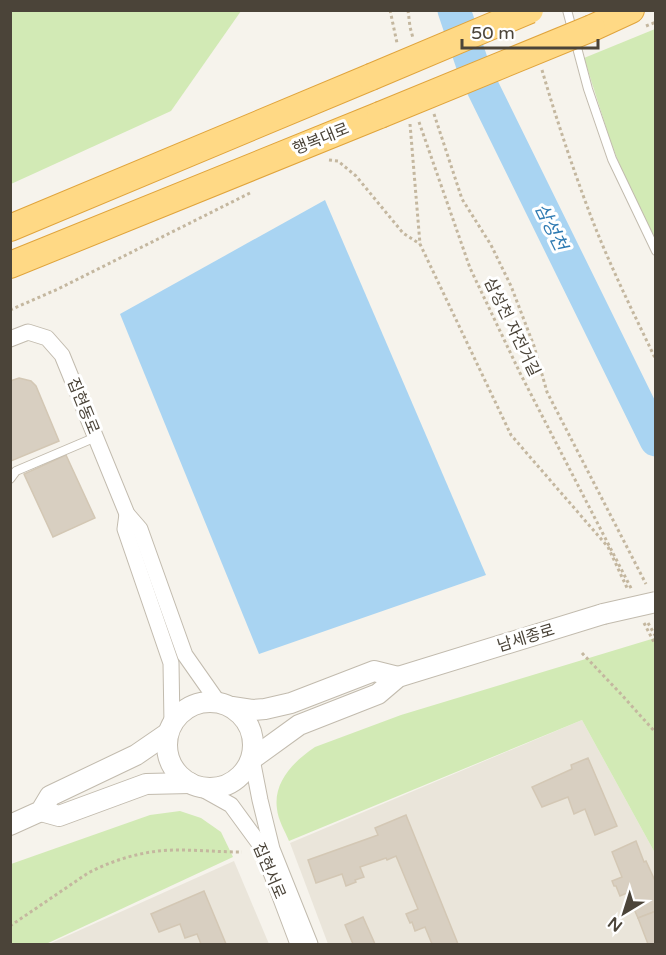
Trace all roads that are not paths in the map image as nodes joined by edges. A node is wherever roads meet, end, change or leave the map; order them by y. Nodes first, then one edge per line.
1 (530, 10) edge
2 (567, 10) edge
3 (632, 10) edge
4 (10, 228) edge
5 (656, 251) edge
6 (10, 265) edge
7 (10, 339) edge
8 (96, 437) junction
9 (10, 479) edge
10 (128, 514) junction
11 (647, 605) edge
12 (398, 677) junction
13 (225, 704) junction
14 (170, 728) junction
15 (252, 759) junction
16 (193, 785) junction
17 (41, 811) junction
18 (10, 825) edge
19 (298, 945) edge
20 (310, 945) edge

1 - 4 highway, bridge
2 - 5 lane
3 - 6 highway, 행복대로, bridge
7 - 8 street, 집현동로
8 - 9 lane
8 - 10 street, 집현동로
10 - 13 street, 집현동로
10 - 14 street, 집현동로
11 - 12 street, 남세종로, bridge
12 - 13 street, 남세종로
12 - 15 street, 남세종로
13 - 14 street
13 - 15 street
14 - 16 street
14 - 17 street
15 - 16 street
15 - 20 street, 집현서로
16 - 17 street
16 - 19 street, 집현서로
17 - 18 street

